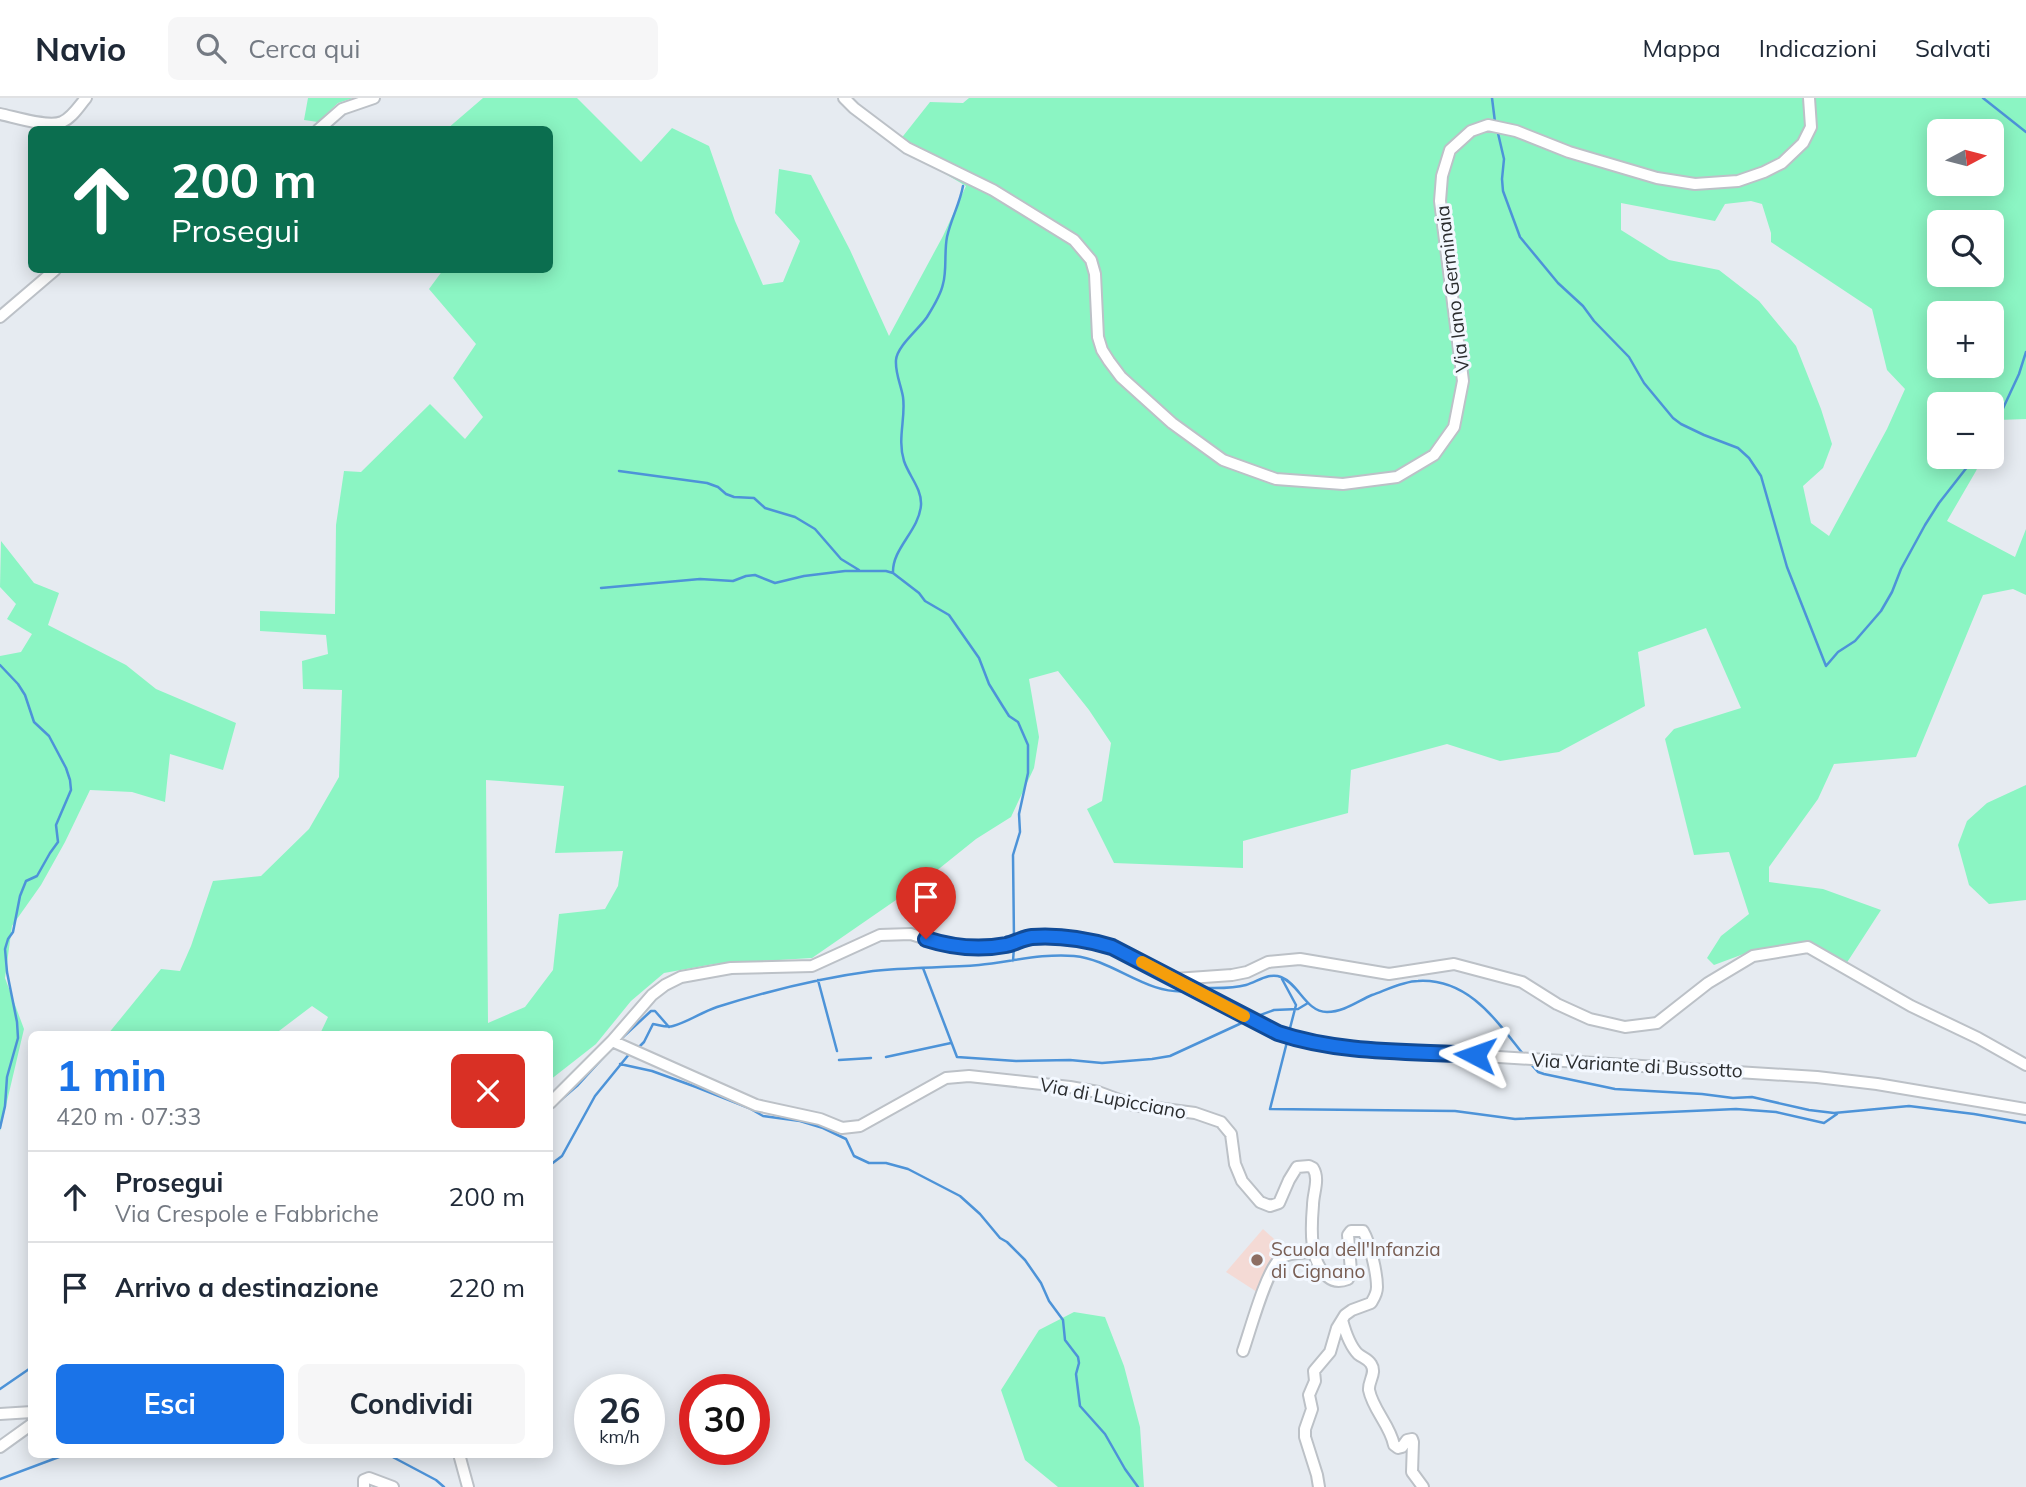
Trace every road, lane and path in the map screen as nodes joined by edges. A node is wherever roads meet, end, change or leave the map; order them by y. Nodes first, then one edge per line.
1 (86, 98) edge
2 (374, 98) edge
3 (844, 98) edge
4 (1809, 98) edge
5 (0, 114) edge
6 (322, 126) edge
7 (51, 273) edge
8 (0, 317) edge
9 (1173, 979) junction
10 (617, 1043) junction
11 (2026, 1065) edge
12 (553, 1100) edge
13 (2026, 1109) edge
14 (1312, 1252) junction
15 (1342, 1320) junction
16 (1244, 1351) dead end
17 (28, 1412) edge
18 (0, 1414) edge
19 (28, 1427) edge
20 (0, 1447) edge
21 (460, 1458) edge
22 (364, 1487) edge
23 (393, 1487) edge
24 (468, 1487) edge
25 (1318, 1487) edge
26 (1423, 1487) edge

1 - 5 street
2 - 6 street
3 - 4 street, Via Iano Germinaia
7 - 8 street
9 - 10 street, Via Variante di Bussotto
9 - 11 street
9 - 13 street, Via Variante di Bussotto
10 - 12 street, Via Variante di Bussotto
10 - 14 street, Via di Lupicciano
14 - 15 street
14 - 16 street
15 - 25 street
15 - 26 street
17 - 18 street
19 - 20 street
21 - 24 street
22 - 23 street

